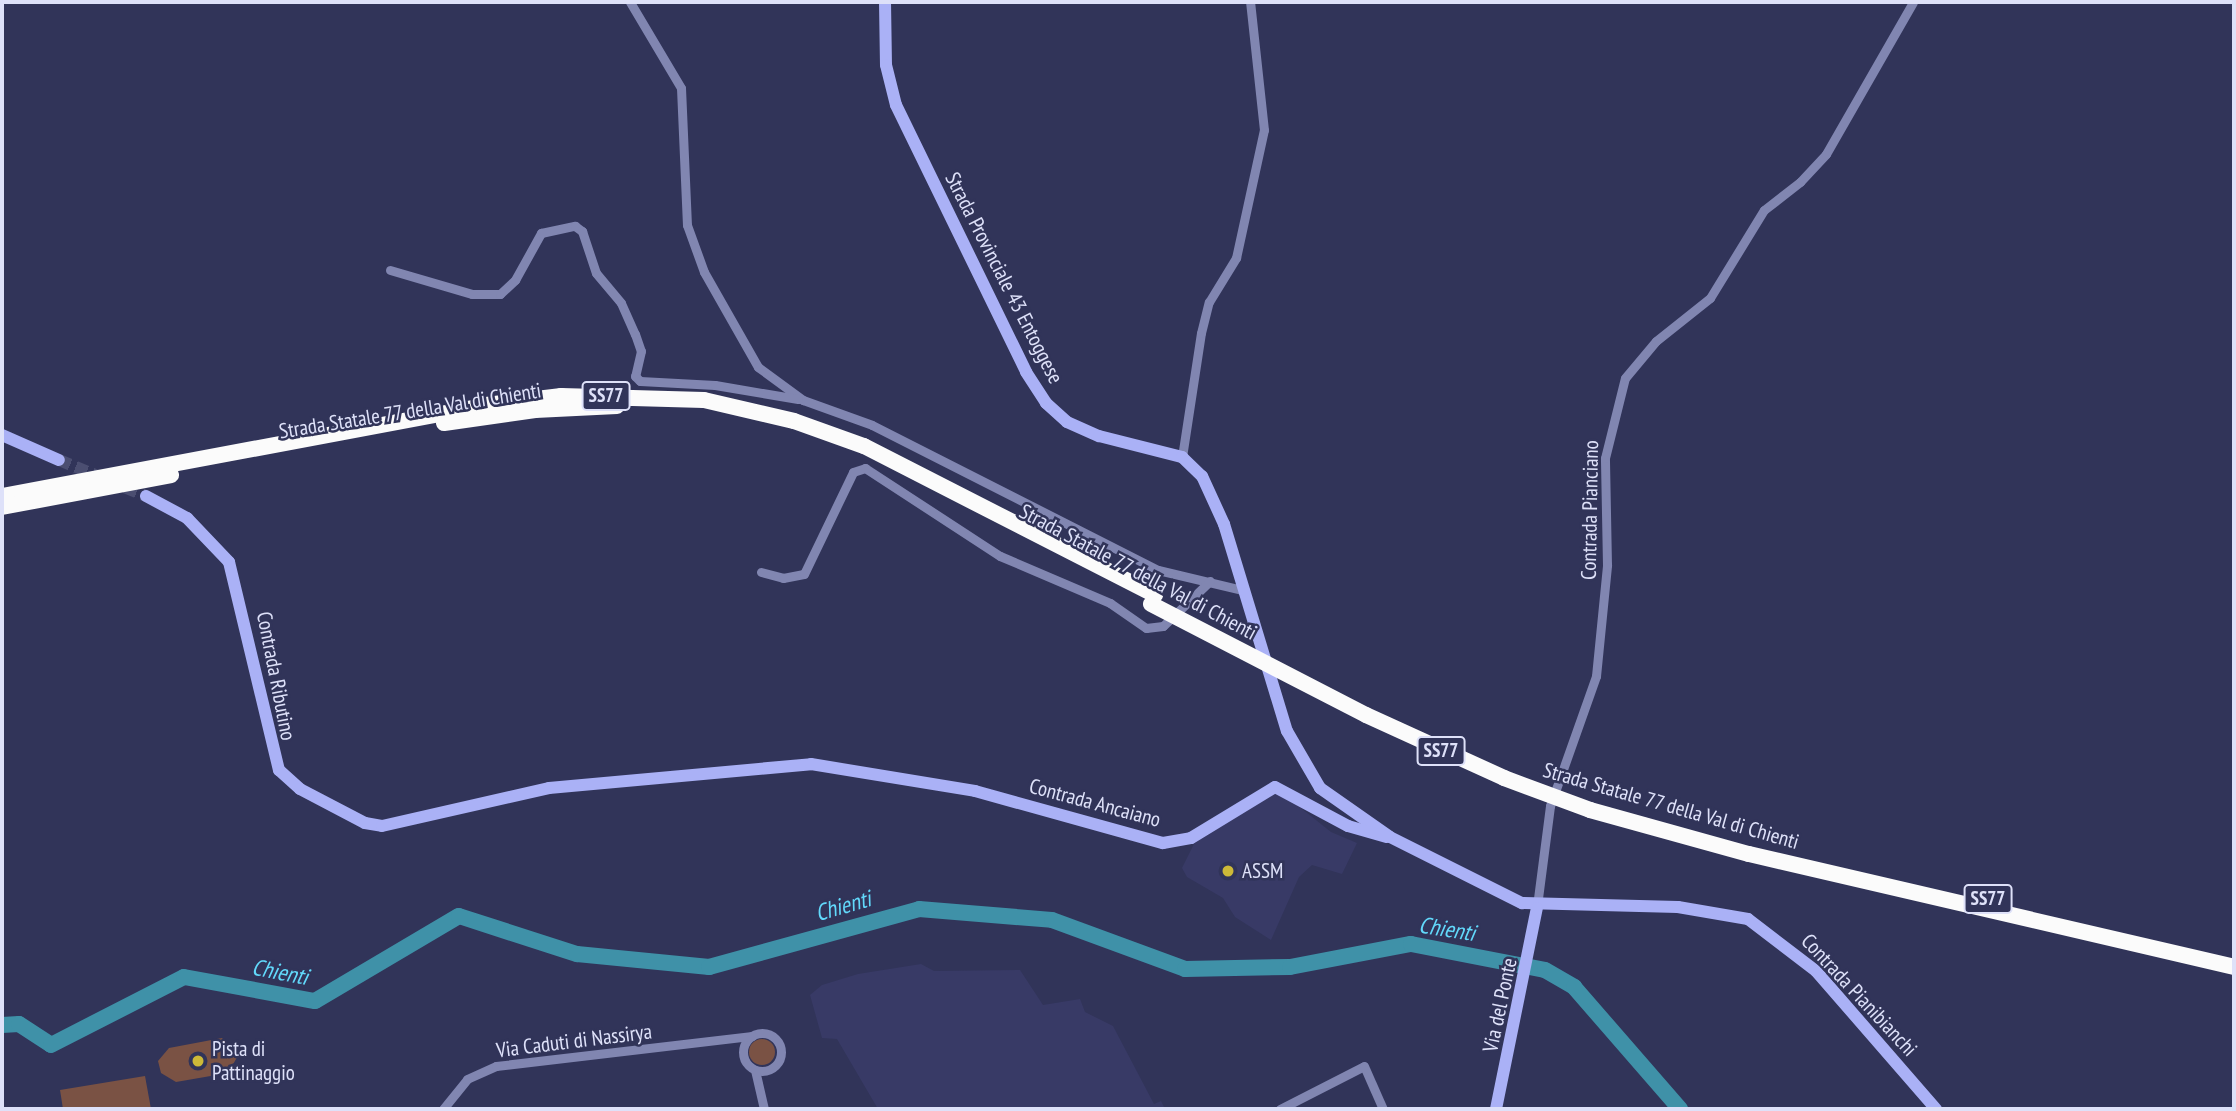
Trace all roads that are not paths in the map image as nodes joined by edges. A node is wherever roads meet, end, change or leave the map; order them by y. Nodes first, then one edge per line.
1 (630, 2) edge
2 (885, 2) edge
3 (1250, 2) edge
4 (1913, 2) edge
5 (390, 270) dead end
6 (803, 400) junction
7 (2, 435) edge
8 (1182, 457) junction
9 (59, 460) tunnel mouth
10 (2, 496) edge
11 (146, 496) tunnel mouth
12 (27, 497) junction
13 (2, 507) edge
14 (761, 572) dead end
15 (1210, 581) junction
16 (1242, 590) junction
17 (645, 782) joint
18 (1390, 836) junction
19 (1537, 908) junction
20 (2228, 960) edge
21 (752, 1036) junction
22 (725, 1041) junction
23 (743, 1052) junction
24 (772, 1069) junction
25 (755, 1070) junction
26 (763, 1092) junction
27 (443, 1109) edge
28 (764, 1109) edge
29 (1280, 1109) edge
30 (1383, 1109) edge
31 (1496, 1109) edge
32 (1936, 1109) edge

1 - 6 street
2 - 8 street, Strada Provinciale 43 Entoggese
3 - 8 street
4 - 19 street, Contrada Pianciano
5 - 6 street
6 - 15 street
7 - 9 street
8 - 16 street
10 - 12 highway, Strada Statale 77 della Val di Chienti / SS77
11 - 17 street, Contrada Ributino
12 - 13 highway, Strada Statale 77 della Val di Chienti / SS77
12 - 20 highway, Strada Statale 77 della Val di Chienti / SS77, bridge
14 - 15 street
15 - 16 street
16 - 18 street
17 - 18 street, Contrada Ancaiano
18 - 19 street, Contrada Ancaiano
19 - 31 street, Via del Ponte
19 - 32 street, Contrada Pianibianchi
21 - 22 street, Via Caduti di Nassirya
21 - 23 street
21 - 24 street
22 - 23 street
22 - 27 street, Via Caduti di Nassirya
23 - 25 street
24 - 25 street
24 - 26 street
25 - 26 street
26 - 28 street
29 - 30 street

